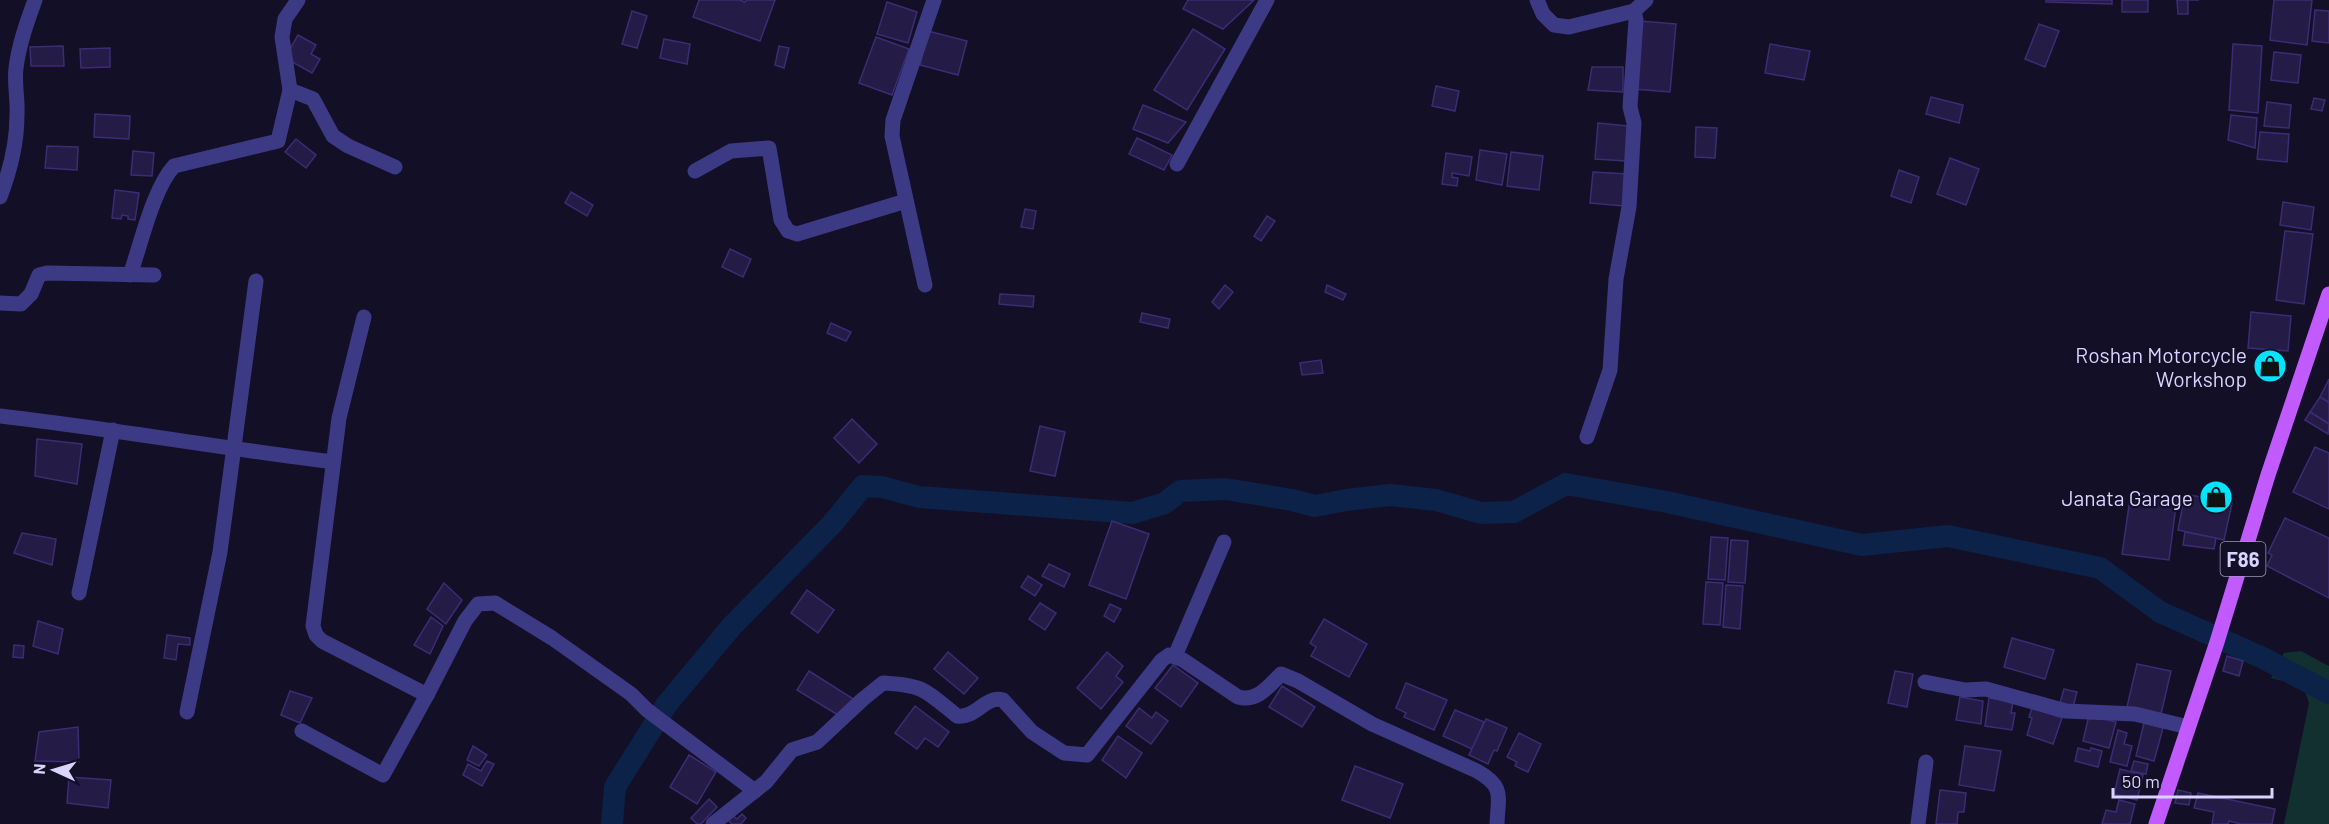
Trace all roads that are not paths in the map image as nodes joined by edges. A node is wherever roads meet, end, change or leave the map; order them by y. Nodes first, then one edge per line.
1 (35, 0) edge
2 (298, 0) edge
3 (934, 0) edge
4 (1267, 0) edge
5 (1538, 0) edge
6 (1646, 0) edge
7 (1634, 11) junction
8 (290, 90) junction
9 (1177, 164) dead end
10 (395, 167) dead end
11 (695, 171) dead end
12 (0, 197) edge
13 (906, 201) junction
14 (130, 275) junction
15 (154, 275) dead end
16 (256, 281) dead end
17 (925, 285) dead end
18 (2329, 294) edge
19 (0, 303) edge
20 (364, 317) dead end
21 (0, 416) edge
22 (113, 430) junction
23 (1587, 437) dead end
24 (232, 450) junction
25 (333, 462) junction
26 (1224, 542) dead end
27 (79, 592) dead end
28 (1175, 656) junction
29 (1925, 682) dead end
30 (427, 695) junction
31 (187, 712) dead end
32 (2188, 727) junction
33 (302, 731) dead end
34 (1926, 762) dead end
35 (755, 791) junction
36 (713, 824) edge
37 (1497, 824) edge
38 (1918, 824) edge
39 (2156, 824) edge

1 - 12 street
2 - 8 street
3 - 13 street
4 - 9 street
5 - 7 street
6 - 7 street
7 - 23 street
8 - 10 street
8 - 14 street
11 - 13 street
13 - 17 street
14 - 15 street
14 - 19 street
16 - 24 street
18 - 32 main road, F86
20 - 25 street
21 - 22 street
22 - 24 street
22 - 27 street
24 - 25 street
24 - 31 street
25 - 30 street
26 - 28 street
28 - 35 street
28 - 37 street
29 - 32 street
30 - 33 street
30 - 35 street
32 - 39 main road, F86
34 - 38 street
35 - 36 street

